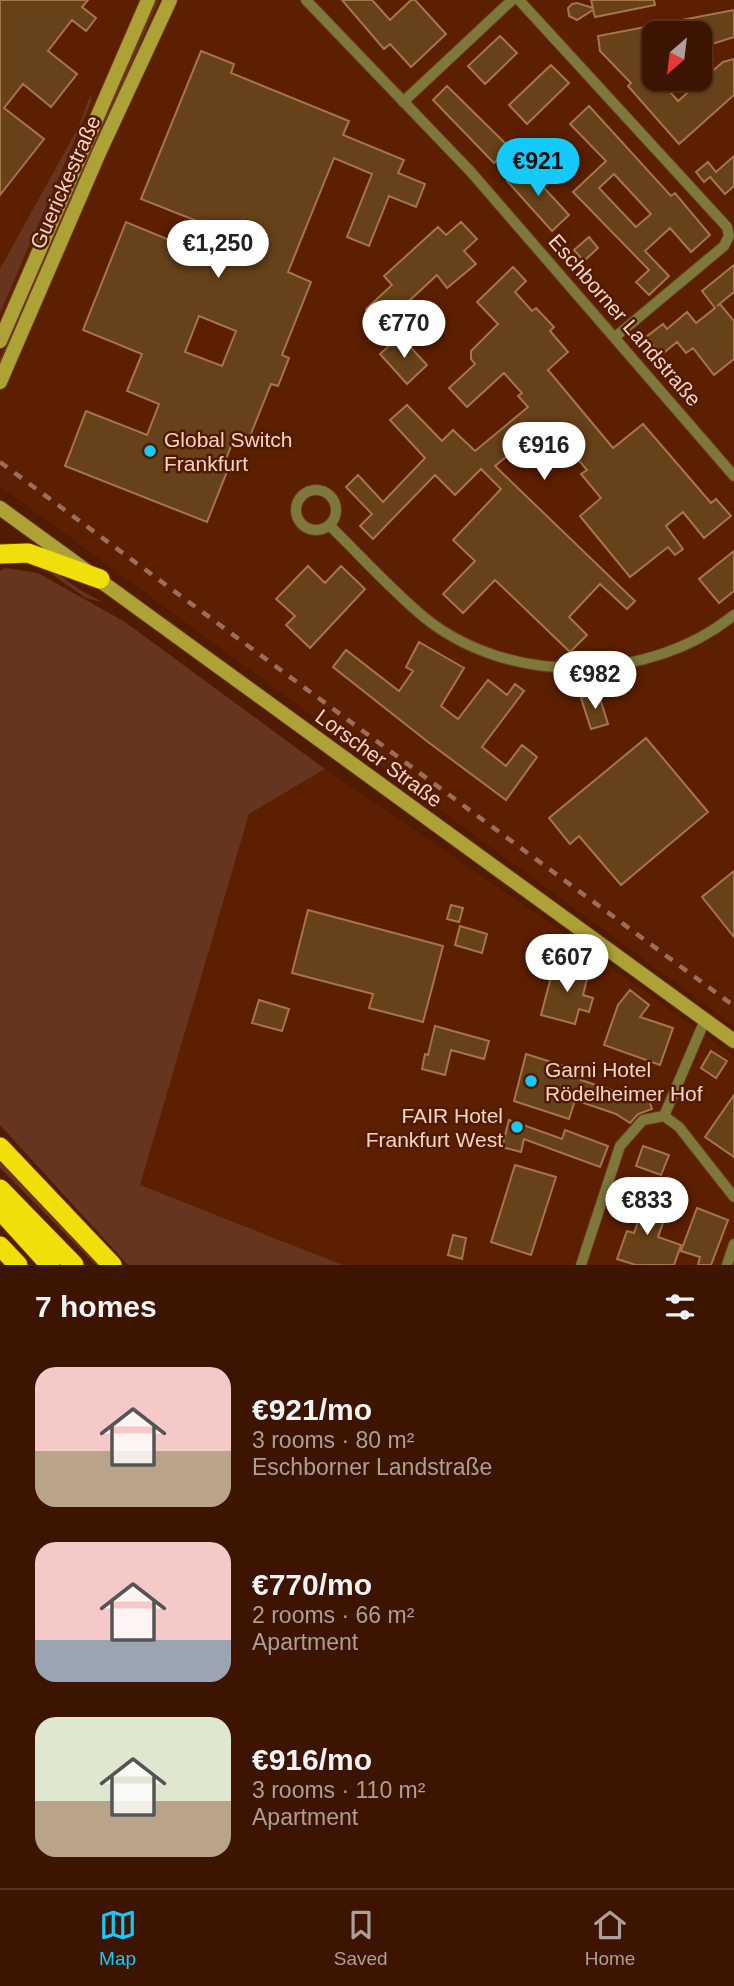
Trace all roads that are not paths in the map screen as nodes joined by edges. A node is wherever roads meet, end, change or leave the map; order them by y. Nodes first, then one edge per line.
1 (148, 0) edge
2 (170, 0) edge
3 (512, 0) edge
4 (519, 0) edge
5 (310, 2) edge
6 (403, 102) junction
7 (615, 337) junction
8 (0, 341) edge
9 (0, 382) edge
10 (734, 476) edge
11 (0, 508) edge
12 (329, 525) junction
13 (0, 554) edge
14 (100, 579) junction
15 (734, 615) edge
16 (705, 1020) junction
17 (734, 1041) edge
18 (664, 1116) junction
19 (0, 1147) edge
20 (0, 1189) edge
21 (734, 1197) edge
22 (0, 1210) edge
23 (734, 1244) edge
24 (0, 1246) edge
25 (18, 1265) edge
26 (50, 1265) edge
27 (74, 1265) edge
28 (112, 1265) edge
29 (581, 1265) edge
30 (727, 1265) edge

1 - 8 main road, Guerickestraße
2 - 9 main road, Guerickestraße
3 - 6 street
4 - 7 street
5 - 6 street, Eschborner Landstraße
6 - 7 street, Eschborner Landstraße
7 - 10 street, Eschborner Landstraße
11 - 14 main road, Lorscher Straße
12 - 12 street
12 - 15 street
13 - 14 highway
14 - 16 main road, Lorscher Straße
16 - 17 main road, Lorscher Straße
16 - 18 street
18 - 21 street
18 - 29 street
19 - 28 highway
20 - 27 highway
22 - 26 highway
23 - 30 street
24 - 25 highway

